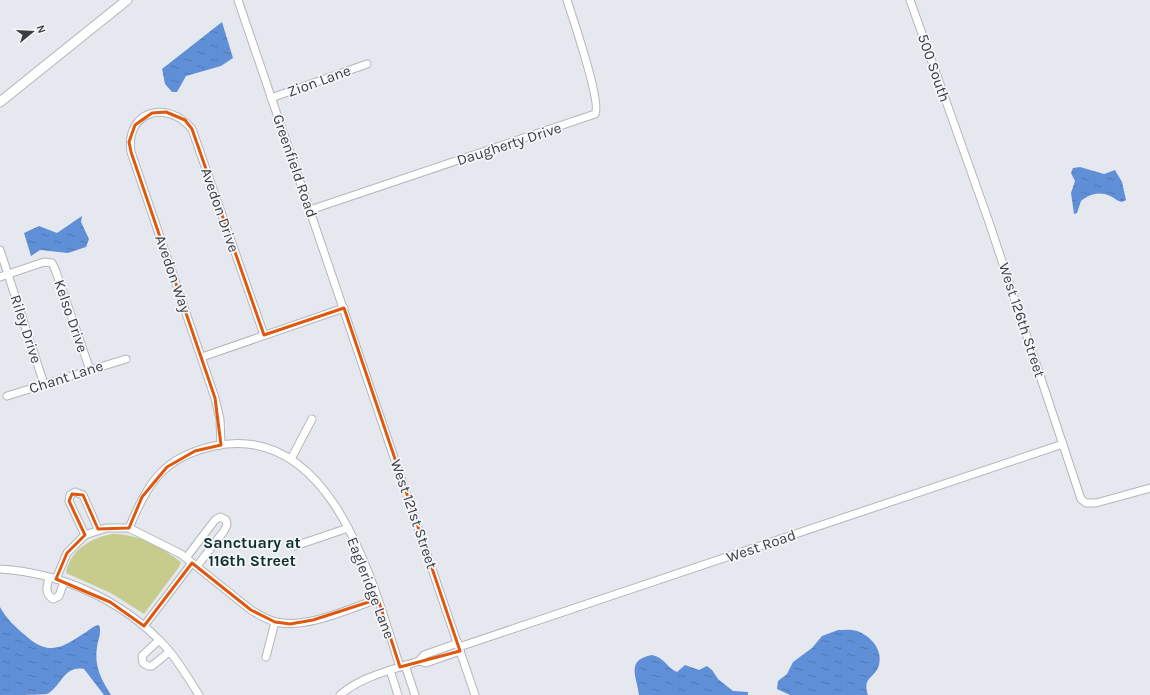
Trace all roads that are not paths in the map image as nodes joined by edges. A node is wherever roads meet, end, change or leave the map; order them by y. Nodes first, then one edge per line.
1 (127, 0) edge
2 (238, 0) edge
3 (567, 0) edge
4 (910, 0) edge
5 (367, 64) dead end
6 (271, 98) junction
7 (0, 102) edge
8 (152, 113) joint
9 (958, 136) joint
10 (310, 210) junction
11 (0, 250) edge
12 (8, 274) junction
13 (0, 277) edge
14 (344, 308) junction
15 (352, 332) joint
16 (264, 335) junction
17 (202, 357) junction
18 (126, 359) dead end
19 (90, 370) junction
20 (44, 384) junction
21 (7, 396) dead end
22 (312, 419) dead end
23 (1063, 444) junction
24 (221, 445) junction
25 (290, 459) junction
26 (1150, 488) edge
27 (129, 528) junction
28 (348, 528) junction
29 (98, 529) junction
30 (85, 535) junction
31 (295, 546) dead end
32 (186, 558) junction
33 (194, 565) junction
34 (0, 569) edge
35 (53, 579) junction
36 (64, 582) junction
37 (378, 599) junction
38 (275, 622) junction
39 (144, 626) junction
40 (159, 640) junction
41 (459, 647) junction
42 (169, 652) junction
43 (266, 657) dead end
44 (402, 666) junction
45 (390, 670) junction
46 (199, 695) edge
47 (340, 695) edge
48 (398, 695) edge
49 (415, 695) edge
50 (475, 695) edge

1 - 7 main road
2 - 6 street, Greenfield Road
3 - 10 street, Daugherty Drive
4 - 9 street, 500 South
5 - 6 street, Zion Lane
6 - 10 street, Greenfield Road
8 - 16 street, Avedon Drive
8 - 17 street, Avedon Way
9 - 23 street, West 126th Street
10 - 14 street, Greenfield Road
11 - 12 street, Riley Drive
12 - 13 street
12 - 19 street, Kelso Drive
12 - 20 street, Riley Drive
14 - 15 street, Greenfield Road
14 - 16 street
15 - 41 street, West 121st Street
16 - 17 street
17 - 24 street, Avedon Way
18 - 19 street, Chant Lane
19 - 20 street, Chant Lane
20 - 21 street, Chant Lane
22 - 25 street
23 - 26 street, West 126th Street
23 - 41 street, West Road
24 - 25 street, Eagleridge Lane
24 - 27 street, Eagleridge Lane
25 - 28 street, Eagleridge Lane
27 - 29 street
27 - 32 street
28 - 31 street
28 - 37 street, Eagleridge Lane
29 - 30 street
29 - 30 street
30 - 35 street
32 - 33 street
32 - 33 street
33 - 38 street
33 - 39 street
34 - 35 street
35 - 36 street
35 - 36 street
36 - 39 street
37 - 38 street
37 - 44 street, Eagleridge Lane
38 - 43 street
39 - 40 street
40 - 42 street
40 - 42 street
41 - 44 street, West Road
41 - 50 street, West 121st Street
42 - 46 street
44 - 45 street, West Road
44 - 49 street, Eagleridge Lane
45 - 47 street, West Road
45 - 48 street

